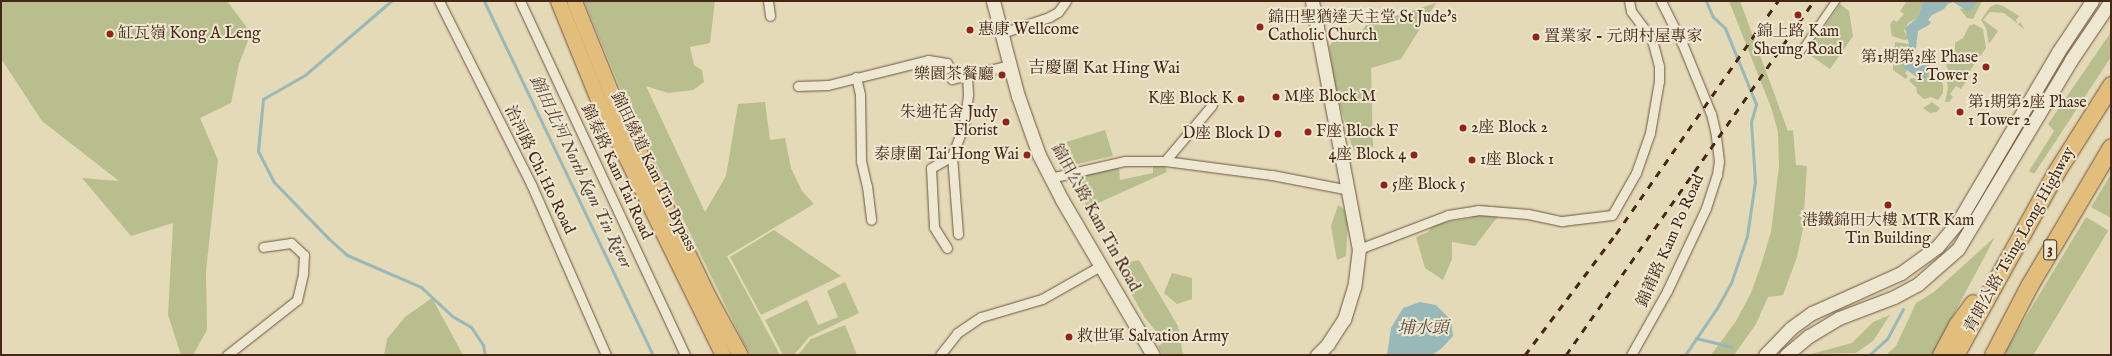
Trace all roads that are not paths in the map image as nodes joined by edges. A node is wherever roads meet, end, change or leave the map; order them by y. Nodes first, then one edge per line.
1 (439, 1) edge
2 (520, 1) edge
3 (558, 1) edge
4 (574, 1) edge
5 (768, 1) edge
6 (993, 1) edge
7 (1066, 1) edge
8 (1312, 1) edge
9 (1629, 1) edge
10 (1661, 1) edge
11 (1835, 1) edge
12 (2092, 1) edge
13 (2111, 1) edge
14 (770, 16) dead end
15 (1002, 33) junction
16 (1801, 50) dead end
17 (1010, 65) junction
18 (967, 76) junction
19 (856, 77) junction
20 (2111, 85) edge
21 (798, 86) dead end
22 (1212, 106) dead end
23 (2111, 147) edge
24 (952, 156) junction
25 (1166, 161) junction
26 (1050, 178) junction
27 (1349, 190) junction
28 (871, 220) dead end
29 (958, 234) dead end
30 (263, 247) dead end
31 (947, 248) dead end
32 (1359, 249) junction
33 (2009, 255) junction
34 (1102, 265) junction
35 (227, 355) edge
36 (606, 355) edge
37 (685, 355) edge
38 (723, 355) edge
39 (740, 355) edge
40 (940, 355) edge
41 (1153, 355) edge
42 (1317, 355) edge
43 (1631, 355) edge
44 (1765, 355) edge
45 (1786, 355) edge
46 (1941, 355) edge
47 (1956, 355) edge
48 (1993, 355) edge

1 - 36 street, 治河路 Chi Ho Road
2 - 37 street, 錦泰路 Kam Tai Road
3 - 38 main road, 錦田繞道 Kam Tin Bypass
4 - 39 main road, 錦田繞道 Kam Tin Bypass
5 - 14 street
6 - 15 main road, 錦田公路 Kam Tin Road
7 - 15 street
8 - 27 main road
9 - 32 street
10 - 43 street, 錦莆路 Kam Po Road
11 - 16 street
12 - 44 main road
13 - 45 main road
15 - 17 main road, 錦田公路 Kam Tin Road
17 - 18 street
17 - 26 main road, 錦田公路 Kam Tin Road
18 - 19 street
18 - 24 street
19 - 21 street
19 - 28 street
20 - 33 highway, 青朗公路 Tsing Long Highway / 3
22 - 25 street
23 - 48 highway, 青朗公路 Tsing Long Highway / 3
24 - 29 street
24 - 31 street
25 - 26 street
25 - 27 street
26 - 34 main road, 錦田公路 Kam Tin Road
27 - 32 main road
30 - 35 street
32 - 42 main road
33 - 46 highway
33 - 47 highway, 青朗公路 Tsing Long Highway / 3
34 - 40 street
34 - 41 main road, 錦田公路 Kam Tin Road

